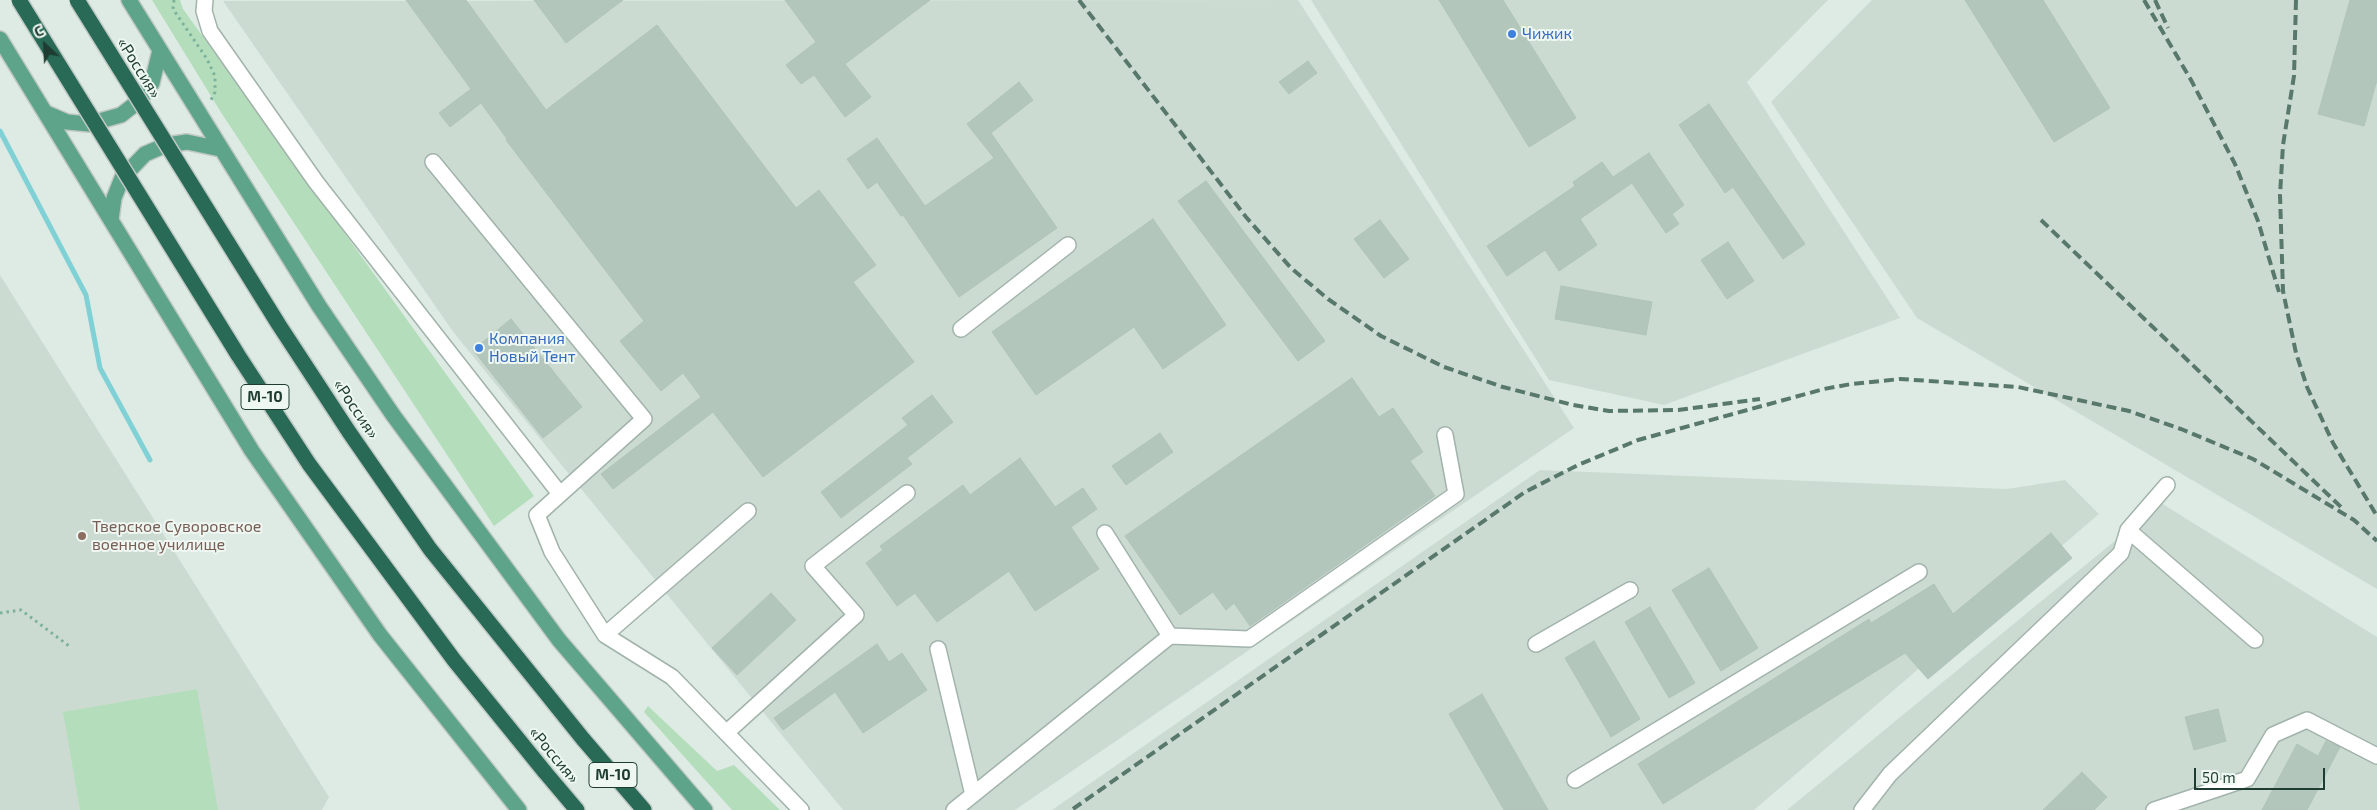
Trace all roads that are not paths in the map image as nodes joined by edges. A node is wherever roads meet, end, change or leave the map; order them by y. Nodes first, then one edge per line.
1 (19, 0) edge
2 (77, 0) edge
3 (129, 0) edge
4 (205, 0) edge
5 (0, 39) edge
6 (160, 50) junction
7 (46, 113) junction
8 (220, 149) junction
9 (433, 162) dead end
10 (111, 220) junction
11 (1068, 245) dead end
12 (960, 329) dead end
13 (1445, 435) dead end
14 (2167, 485) dead end
15 (907, 493) dead end
16 (560, 494) junction
17 (748, 511) dead end
18 (2128, 530) junction
19 (1105, 533) dead end
20 (1919, 572) dead end
21 (1630, 590) dead end
22 (605, 635) junction
23 (1170, 636) junction
24 (2255, 640) dead end
25 (1536, 644) dead end
26 (938, 648) dead end
27 (726, 733) junction
28 (2377, 756) edge
29 (1575, 780) dead end
30 (973, 795) junction
31 (519, 810) edge
32 (577, 810) edge
33 (644, 810) edge
34 (705, 810) edge
35 (801, 810) edge
36 (954, 810) edge
37 (1862, 810) edge
38 (2154, 810) edge

1 - 32 highway, «Россия» / М-10, bridge
2 - 33 highway, «Россия» / М-10, bridge
3 - 6 main road
4 - 16 lane
5 - 7 main road
6 - 7 main road
6 - 8 main road
7 - 10 main road
8 - 10 main road
8 - 34 main road
9 - 16 lane
10 - 31 main road
11 - 12 lane
13 - 23 lane
14 - 18 lane
15 - 27 lane
16 - 22 lane
17 - 22 lane
18 - 24 lane
18 - 37 lane
19 - 23 lane
20 - 29 lane
21 - 25 lane
22 - 27 lane
23 - 30 lane
26 - 30 lane
27 - 35 lane
28 - 38 lane
30 - 36 lane

